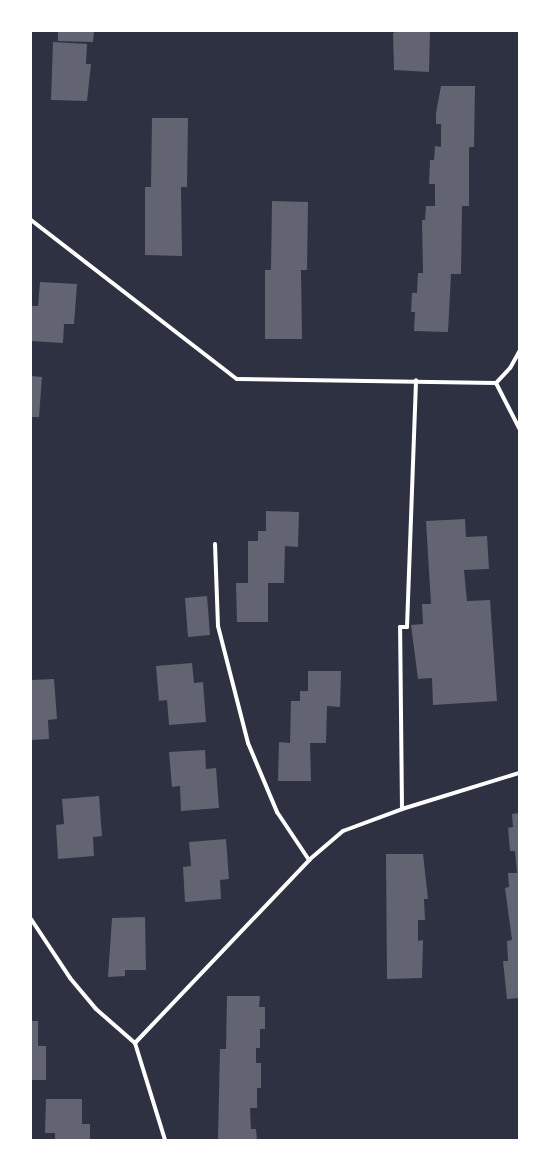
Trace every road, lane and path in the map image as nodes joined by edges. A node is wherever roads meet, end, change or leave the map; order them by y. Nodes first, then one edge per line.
1 (31, 220) edge
2 (519, 352) edge
3 (416, 380) junction
4 (496, 383) junction
5 (519, 428) edge
6 (215, 544) dead end
7 (519, 773) edge
8 (402, 809) junction
9 (309, 860) junction
10 (31, 919) edge
11 (134, 1043) junction
12 (165, 1140) edge

1 - 3 lane
2 - 4 lane
3 - 4 lane
3 - 8 lane
4 - 5 lane
6 - 9 lane
7 - 8 lane
8 - 9 lane
9 - 11 lane
10 - 11 lane
11 - 12 lane

